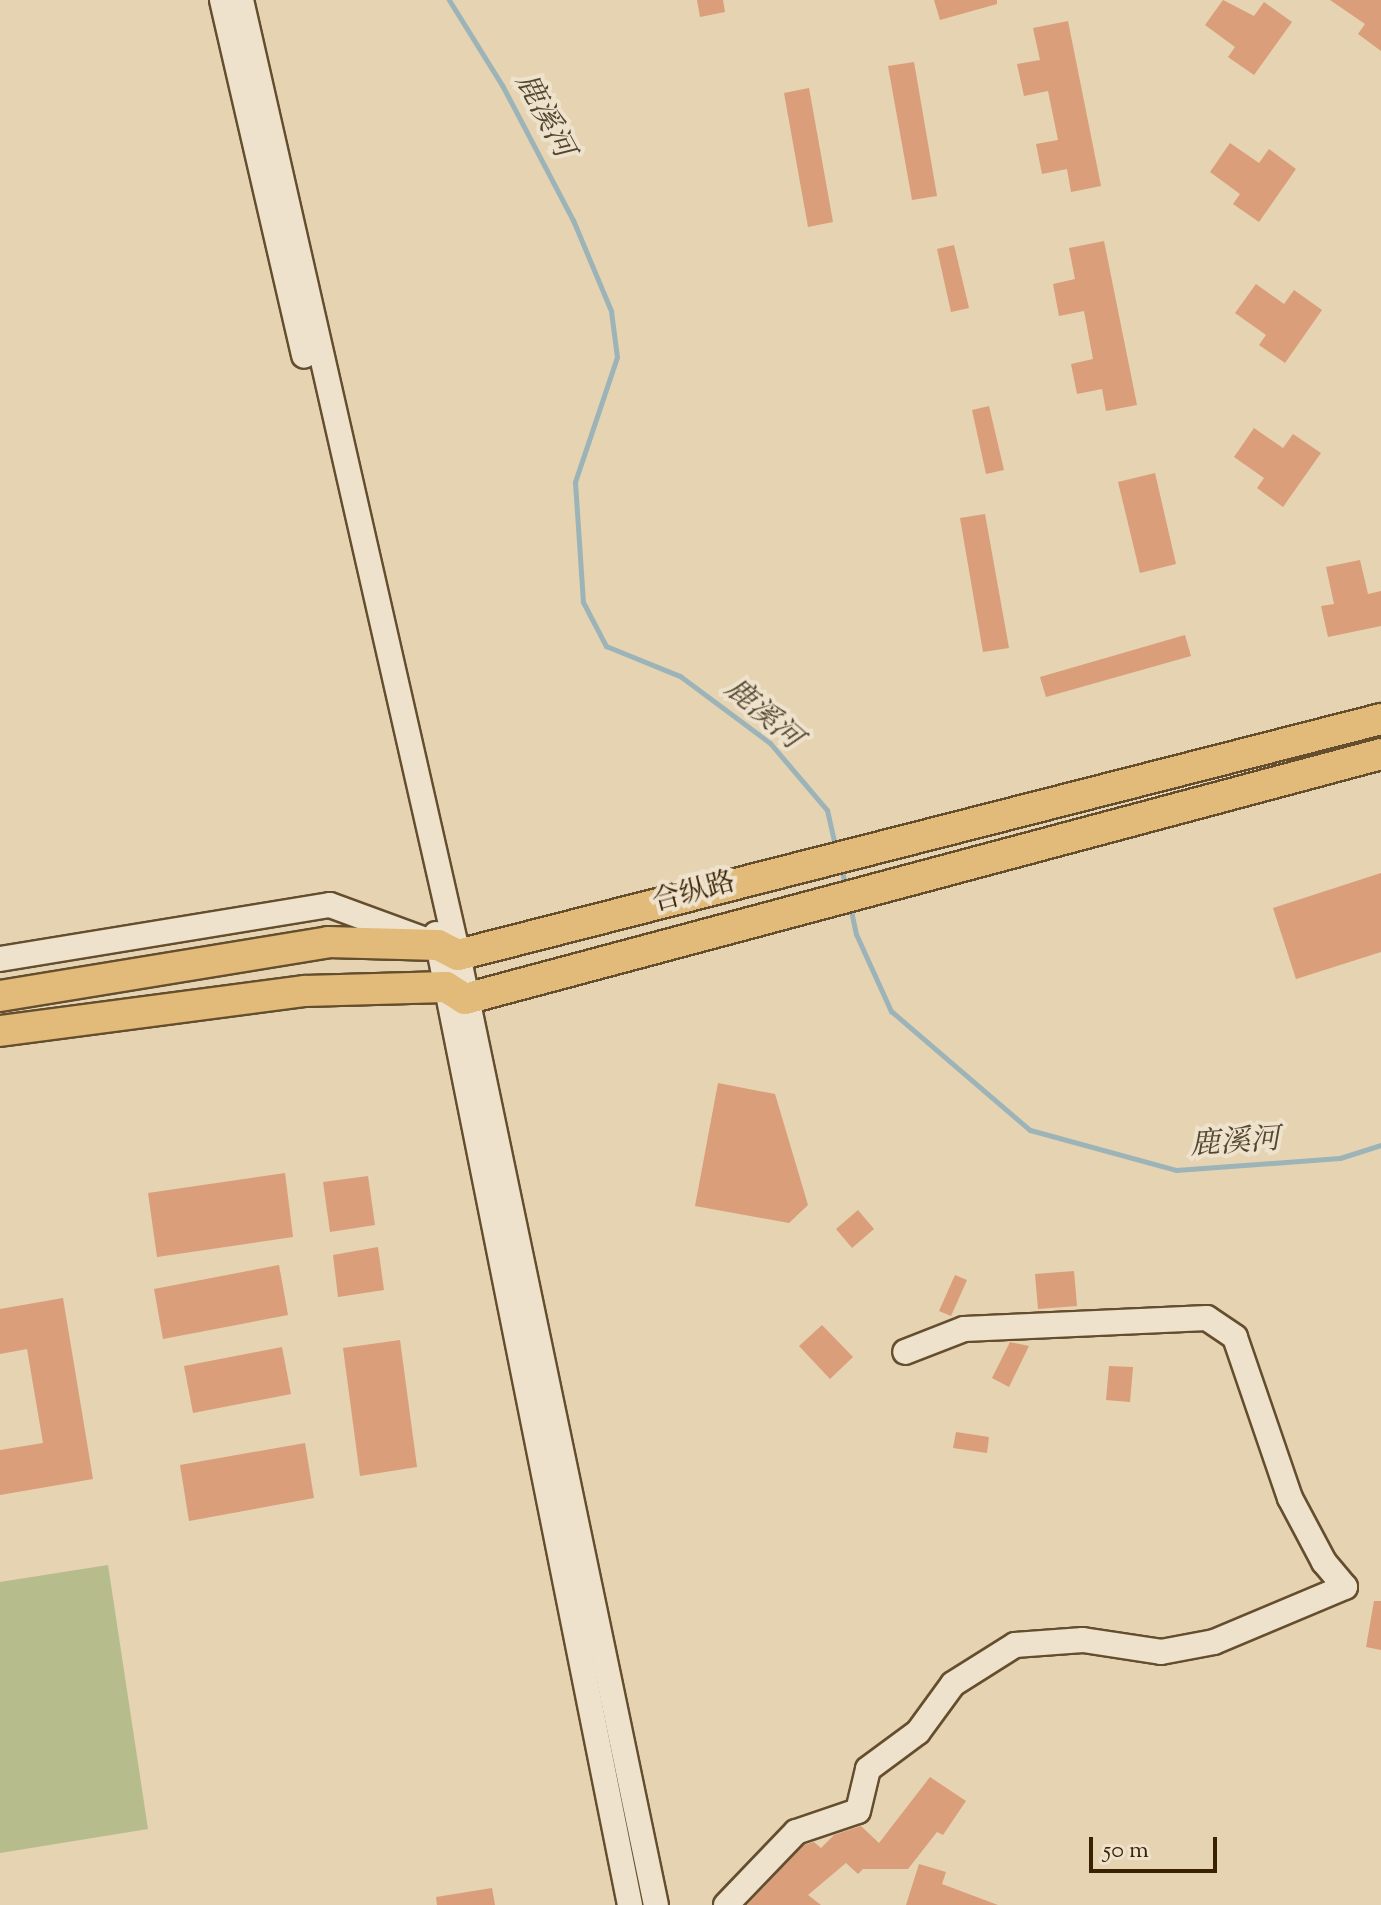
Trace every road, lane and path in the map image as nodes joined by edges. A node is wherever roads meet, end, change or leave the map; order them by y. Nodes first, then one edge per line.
1 (222, 0) edge
2 (241, 0) edge
3 (1381, 719) edge
4 (1381, 754) edge
5 (448, 950) junction
6 (0, 959) edge
7 (456, 993) junction
8 (0, 996) edge
9 (0, 1031) edge
10 (905, 1352) dead end
11 (630, 1905) edge
12 (656, 1905) edge
13 (726, 1905) edge

1 - 5 street
2 - 5 street
3 - 5 main road, 合纵路
4 - 7 main road
5 - 6 street
5 - 7 street
5 - 8 main road, 合纵路
7 - 9 main road
7 - 11 street
7 - 12 street
10 - 13 street

